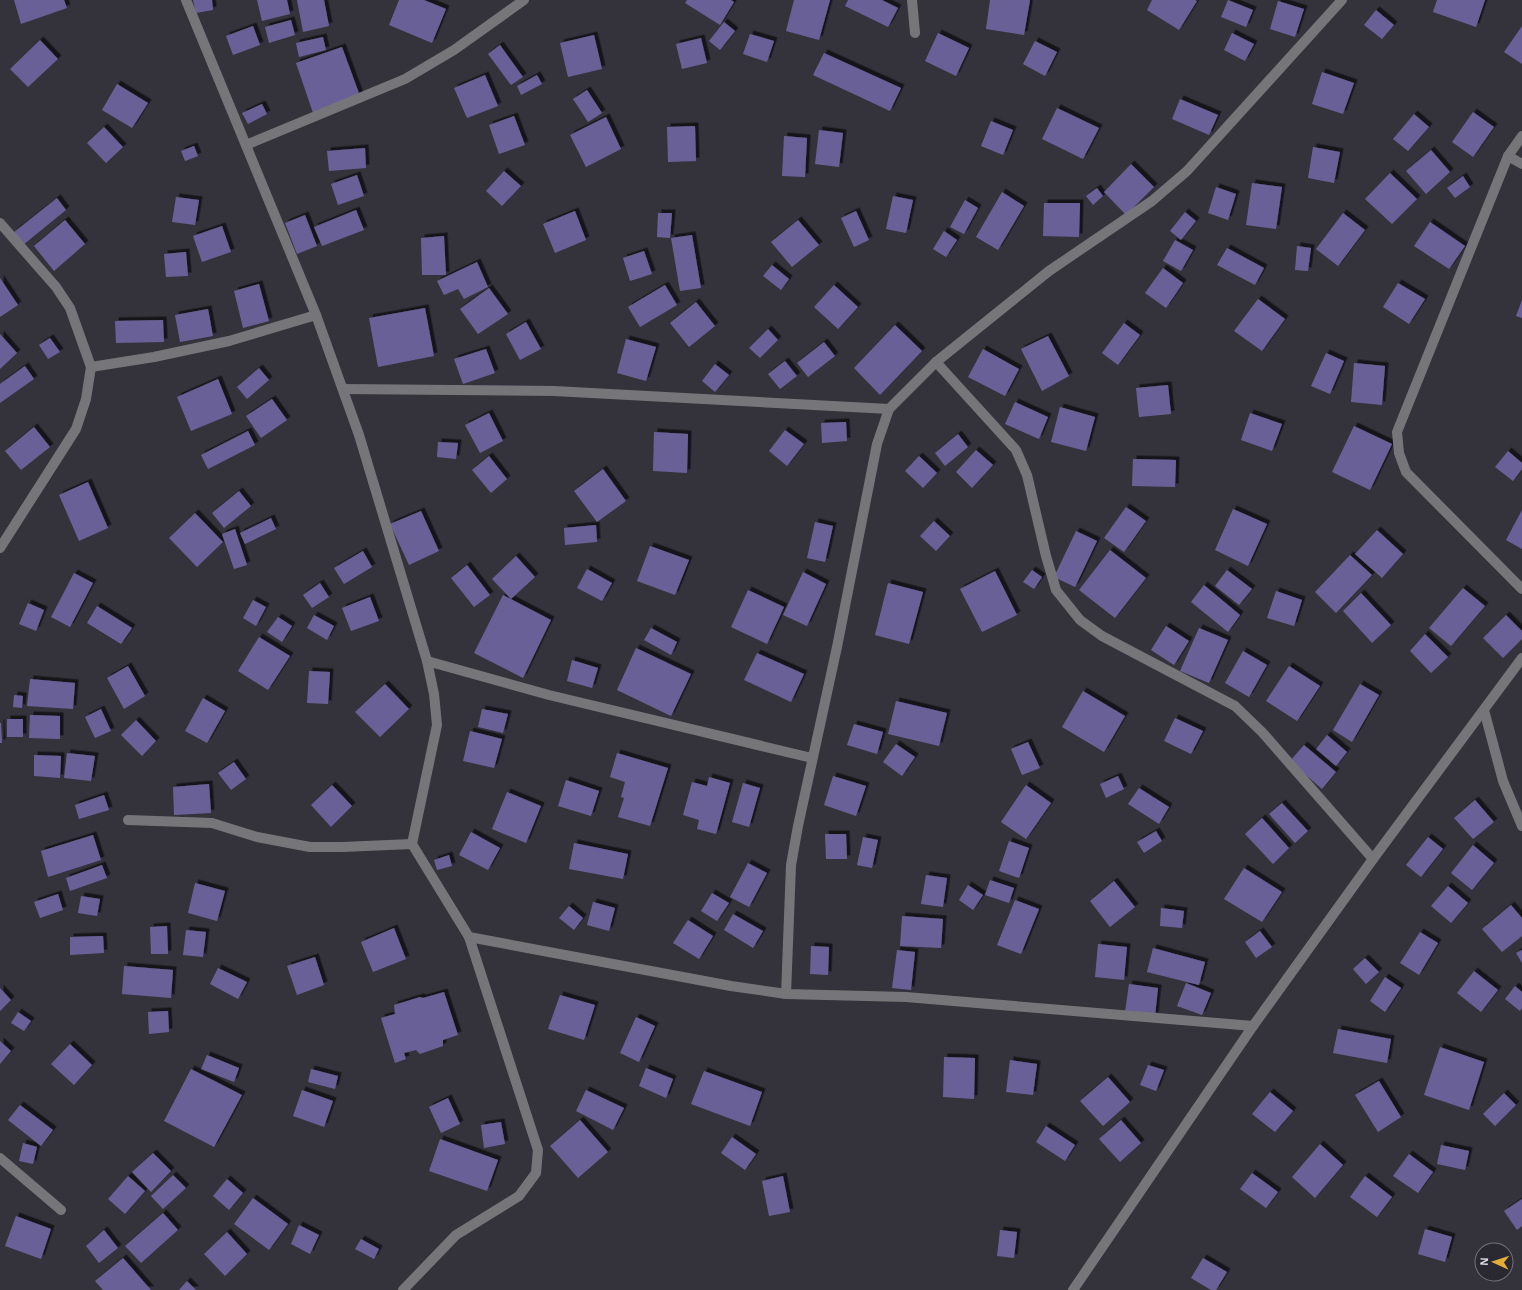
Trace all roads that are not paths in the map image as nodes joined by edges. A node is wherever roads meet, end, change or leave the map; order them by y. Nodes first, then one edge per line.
1 (186, 0) edge
2 (524, 0) edge
3 (912, 0) edge
4 (1342, 0) edge
5 (915, 33) dead end
6 (1522, 136) edge
7 (246, 145) junction
8 (1508, 156) junction
9 (1522, 164) edge
10 (0, 222) edge
11 (316, 314) junction
12 (936, 362) junction
13 (91, 367) junction
14 (343, 389) junction
15 (889, 409) junction
16 (0, 548) edge
17 (1522, 589) edge
18 (1522, 658) edge
19 (427, 661) junction
20 (1484, 710) junction
21 (812, 758) junction
22 (128, 820) dead end
23 (1522, 826) edge
24 (412, 844) junction
25 (1373, 859) junction
26 (469, 937) junction
27 (786, 994) junction
28 (1253, 1026) junction
29 (0, 1158) edge
30 (61, 1210) dead end
31 (403, 1290) edge
32 (1073, 1290) edge

1 - 7 street
2 - 7 street
3 - 5 street
4 - 12 street
6 - 8 street
7 - 11 street
8 - 9 street
8 - 17 street
10 - 13 street
11 - 13 street
11 - 14 street
12 - 15 street
12 - 25 street
13 - 16 street
14 - 15 street
14 - 19 street
15 - 21 street
18 - 20 street
19 - 21 street
19 - 24 street
20 - 23 street
20 - 25 street
21 - 27 street
22 - 24 street
24 - 26 street
25 - 28 street
26 - 27 street
26 - 31 street
27 - 28 street
28 - 32 street
29 - 30 street

